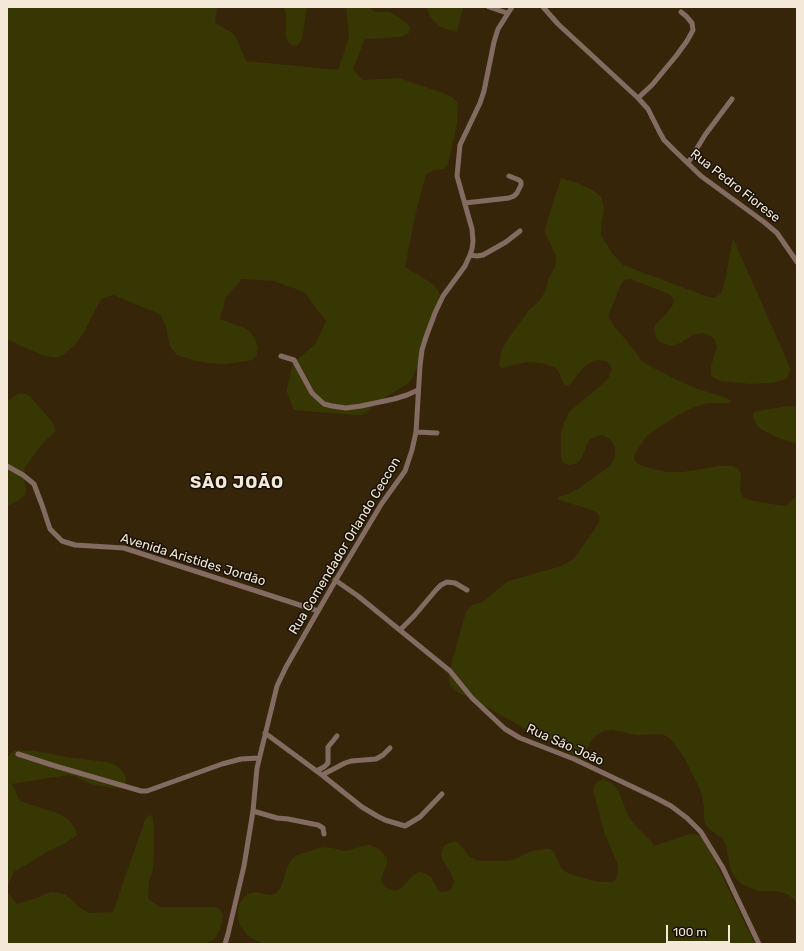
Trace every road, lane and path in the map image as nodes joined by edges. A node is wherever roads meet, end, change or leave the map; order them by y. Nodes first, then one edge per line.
1 (489, 7) edge
2 (512, 7) edge
3 (543, 7) edge
4 (682, 12) dead end
5 (507, 13) junction
6 (638, 98) junction
7 (732, 99) dead end
8 (688, 164) junction
9 (509, 176) dead end
10 (465, 203) junction
11 (520, 231) dead end
12 (470, 255) junction
13 (797, 262) edge
14 (281, 356) dead end
15 (418, 390) junction
16 (416, 432) junction
17 (437, 433) dead end
18 (7, 466) edge
19 (336, 580) junction
20 (467, 590) dead end
21 (318, 611) junction
22 (400, 630) junction
23 (265, 733) junction
24 (337, 736) dead end
25 (390, 748) dead end
26 (18, 754) dead end
27 (260, 758) junction
28 (316, 771) junction
29 (322, 775) junction
30 (442, 794) dead end
31 (253, 811) junction
32 (324, 834) dead end
33 (225, 944) edge
34 (759, 944) edge

1 - 5 street
2 - 5 street, Rua Comendador Orlando Ceccon
3 - 6 street, Rua Pedro Fiorese
4 - 6 street
5 - 10 street, Rua Comendador Orlando Ceccon
6 - 8 street, Rua Pedro Fiorese
7 - 8 street
8 - 13 street, Rua Pedro Fiorese
9 - 10 street
10 - 12 street, Rua Comendador Orlando Ceccon
11 - 12 street
12 - 15 street, Rua Comendador Orlando Ceccon
14 - 15 street
15 - 16 street, Rua Comendador Orlando Ceccon
16 - 17 street
16 - 19 street, Rua Comendador Orlando Ceccon
18 - 21 street, Avenida Aristides Jordão
19 - 21 street, Rua Comendador Orlando Ceccon
19 - 22 street, Rua São João
20 - 22 street
21 - 23 street, Rua Comendador Orlando Ceccon
22 - 34 street, Rua São João
23 - 27 street, Rua Comendador Orlando Ceccon
23 - 28 street
24 - 28 street
25 - 29 street
26 - 27 street
27 - 31 street, Rua Comendador Orlando Ceccon
28 - 29 street
29 - 30 street
31 - 32 street
31 - 33 street, Rua Comendador Orlando Ceccon

